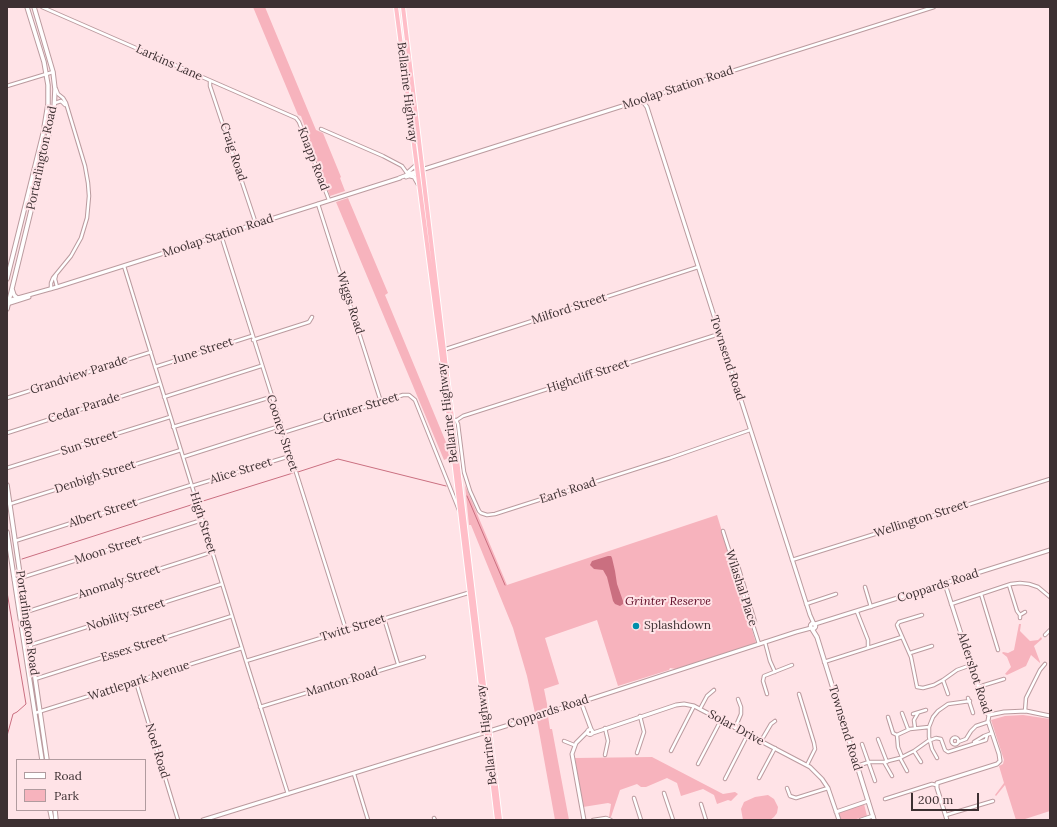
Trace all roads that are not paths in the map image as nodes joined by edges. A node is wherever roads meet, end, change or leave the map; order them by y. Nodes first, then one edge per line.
1 (27, 7) edge
2 (34, 7) edge
3 (42, 7) edge
4 (396, 7) edge
5 (403, 7) edge
6 (934, 7) edge
7 (53, 72) junction
8 (47, 74) junction
9 (210, 81) junction
10 (7, 86) edge
11 (55, 88) junction
12 (642, 102) junction
13 (55, 103) junction
14 (67, 109) junction
15 (296, 118) joint
16 (321, 130) dead end
17 (416, 165) junction
18 (423, 170) junction
19 (417, 172) junction
20 (407, 175) junction
21 (419, 186) junction
22 (329, 200) junction
23 (318, 204) junction
24 (256, 224) junction
25 (221, 235) junction
26 (124, 266) junction
27 (698, 267) junction
28 (56, 274) junction
29 (7, 279) edge
30 (57, 287) junction
31 (12, 288) junction
32 (51, 289) junction
33 (38, 293) junction
34 (20, 298) junction
35 (8, 304) edge
36 (312, 317) dead end
37 (719, 334) junction
38 (252, 336) junction
39 (253, 340) junction
40 (443, 351) junction
41 (151, 352) junction
42 (261, 366) junction
43 (155, 367) junction
44 (160, 384) junction
45 (164, 397) junction
46 (271, 397) junction
47 (7, 398) edge
48 (381, 402) junction
49 (170, 417) junction
50 (453, 420) junction
51 (280, 426) junction
52 (174, 427) junction
53 (750, 430) junction
54 (7, 433) edge
55 (282, 433) junction
56 (181, 450) junction
57 (290, 456) junction
58 (183, 457) junction
59 (7, 468) edge
60 (1050, 478) edge
61 (7, 485) edge
62 (192, 486) junction
63 (451, 490) junction
64 (458, 496) junction
65 (463, 503) junction
66 (10, 504) junction
67 (460, 514) junction
68 (202, 520) junction
69 (7, 532) edge
70 (723, 532) dead end
71 (15, 541) junction
72 (1050, 550) edge
73 (212, 552) junction
74 (792, 560) junction
75 (21, 578) junction
76 (14, 580) junction
77 (222, 584) junction
78 (945, 584) junction
79 (1008, 585) junction
80 (865, 587) dead end
81 (470, 591) junction
82 (836, 594) dead end
83 (981, 594) junction
84 (1050, 597) edge
85 (806, 604) junction
86 (951, 604) junction
87 (871, 608) junction
88 (26, 612) junction
89 (857, 612) junction
90 (1026, 612) dead end
91 (922, 615) dead end
92 (232, 616) junction
93 (384, 618) junction
94 (813, 626) junction
95 (346, 630) junction
96 (1050, 630) edge
97 (1045, 635) dead end
98 (902, 637) junction
99 (765, 642) junction
100 (759, 644) junction
101 (30, 645) junction
102 (932, 646) dead end
103 (242, 648) junction
104 (868, 648) junction
105 (998, 650) dead end
106 (910, 653) junction
107 (424, 657) dead end
108 (246, 661) junction
109 (824, 662) junction
110 (398, 664) junction
111 (1045, 664) dead end
112 (792, 665) dead end
113 (971, 665) junction
114 (775, 672) junction
115 (35, 679) junction
116 (1004, 679) dead end
117 (943, 680) junction
118 (136, 682) junction
119 (978, 687) junction
120 (714, 690) dead end
121 (767, 694) dead end
122 (799, 694) dead end
123 (948, 694) dead end
124 (738, 699) dead end
125 (581, 702) junction
126 (694, 706) junction
127 (260, 708) junction
128 (700, 709) junction
129 (926, 710) dead end
130 (1025, 711) junction
131 (40, 712) junction
132 (35, 713) junction
133 (902, 713) dead end
134 (918, 713) junction
135 (973, 713) dead end
136 (913, 714) dead end
137 (989, 715) junction
138 (640, 716) junction
139 (1050, 716) edge
140 (888, 718) dead end
141 (721, 720) junction
142 (775, 721) dead end
143 (989, 722) junction
144 (929, 727) junction
145 (605, 728) junction
146 (735, 728) junction
147 (915, 728) junction
148 (908, 729) junction
149 (590, 731) junction
150 (488, 732) junction
151 (992, 733) junction
152 (748, 734) junction
153 (897, 735) junction
154 (878, 739) dead end
155 (930, 740) junction
156 (564, 741) dead end
157 (761, 742) junction
158 (958, 742) dead end
159 (862, 744) dead end
160 (574, 745) junction
161 (775, 748) junction
162 (671, 751) dead end
163 (914, 751) junction
164 (637, 753) dead end
165 (605, 754) dead end
166 (901, 758) junction
167 (937, 758) dead end
168 (42, 759) edge
169 (47, 759) edge
170 (870, 762) junction
171 (885, 762) junction
172 (921, 762) dead end
173 (698, 764) dead end
174 (807, 765) junction
175 (857, 766) junction
176 (907, 771) dead end
177 (354, 774) junction
178 (892, 776) dead end
179 (759, 778) dead end
180 (725, 779) dead end
181 (875, 781) dead end
182 (936, 784) junction
183 (787, 788) dead end
184 (828, 788) junction
185 (664, 793) dead end
186 (287, 794) junction
187 (634, 798) dead end
188 (885, 799) dead end
189 (868, 801) junction
190 (993, 801) dead end
191 (701, 804) dead end
192 (836, 812) junction
193 (946, 815) junction
194 (873, 818) edge
195 (178, 820) edge
196 (203, 820) edge
197 (368, 820) edge
198 (497, 820) edge
199 (500, 820) edge
200 (584, 820) edge
201 (592, 820) edge
202 (611, 820) edge
203 (641, 820) edge
204 (673, 820) edge
205 (706, 820) edge
206 (839, 820) edge
207 (861, 820) edge
208 (947, 820) edge

1 - 8 main road, Portarlington Road
2 - 7 main road, Portarlington Road
3 - 9 street, Larkins Lane
4 - 17 highway, Bellarine Highway
5 - 18 highway, Bellarine Highway
6 - 12 street, Moolap Station Road
7 - 8 street
7 - 11 main road, Portarlington Road
8 - 10 street
8 - 29 main road, Portarlington Road
9 - 15 street, Larkins Lane
9 - 24 street, Craig Road
11 - 13 main road, Portarlington Road
11 - 14 street
12 - 18 street, Moolap Station Road
12 - 27 street, Townsend Road
13 - 14 street
13 - 31 main road, Portarlington Road
14 - 28 street
15 - 22 street, Knapp Road
16 - 20 street
17 - 19 highway, Bellarine Highway
17 - 20 street
18 - 19 street, Moolap Station Road
18 - 40 highway, Bellarine Highway
19 - 20 street, Moolap Station Road
19 - 21 highway, Bellarine Highway
20 - 21 street
20 - 22 street, Moolap Station Road
21 - 40 highway, Bellarine Highway
22 - 23 street, Moolap Station Road
23 - 24 street, Moolap Station Road
23 - 48 street, Wiggs Road
24 - 25 street, Moolap Station Road
25 - 26 street, Moolap Station Road
25 - 38 street, Cooney Street
26 - 30 street, Moolap Station Road
26 - 41 street, High Street
27 - 37 street, Townsend Road
27 - 40 street, Milford Street
28 - 30 street
28 - 32 street
30 - 32 street, Moolap Station Road
31 - 34 main road
31 - 35 main road, Portarlington Road
32 - 33 street, Moolap Station Road
33 - 34 street, Moolap Station Road
33 - 35 street, Moolap Station Road
34 - 35 street, Moolap Station Road
36 - 39 street
37 - 50 street, Highcliff Street
37 - 53 street, Townsend Road
38 - 39 street, Cooney Street
38 - 43 street, June Street
39 - 42 street, Cooney Street
40 - 50 highway, Bellarine Highway
41 - 43 street, High Street
41 - 47 street, Grandview Parade
42 - 45 street
42 - 46 street, Cooney Street
43 - 44 street, High Street
44 - 45 street, High Street
44 - 54 street, Cedar Parade
45 - 49 street, High Street
46 - 51 street, Cooney Street
46 - 52 street
48 - 55 street, Grinter Street
48 - 63 street, Grinter Street
49 - 52 street, High Street
49 - 59 street, Sun Street
50 - 53 street, Earls Road
50 - 64 highway, Bellarine Highway
50 - 65 highway, Bellarine Highway
51 - 55 street, Cooney Street
51 - 58 street
52 - 56 street, High Street
53 - 74 street, Townsend Road
55 - 57 street, Cooney Street
56 - 58 street, High Street
56 - 66 street, Denbigh Street
57 - 62 street, Alice Street
57 - 95 street, Cooney Street
58 - 62 street, High Street
60 - 74 street, Wellington Street
61 - 66 main road, Portarlington Road
62 - 68 street, High Street
62 - 71 street, Albert Street
63 - 64 street, Grinter Street
63 - 67 street, Grinter Street
64 - 65 highway
64 - 67 highway, Bellarine Highway
65 - 81 highway, Bellarine Highway
66 - 71 main road, Portarlington Road
67 - 81 highway, Bellarine Highway
68 - 73 street, High Street
68 - 75 street, Moon Street
69 - 76 main road, Portarlington Road
70 - 100 street, Wilashal Place
71 - 75 main road, Portarlington Road
72 - 78 street, Coppards Road
73 - 77 street, High Street
73 - 88 street, Anomaly Street
74 - 85 street, Townsend Road
75 - 76 street, Moon Street
75 - 88 main road, Portarlington Road
76 - 132 main road, Portarlington Road
77 - 92 street, High Street
77 - 101 street, Nobility Street
78 - 86 street, Aldershot Road
78 - 87 street, Coppards Road
79 - 83 street
79 - 84 street
79 - 90 street
80 - 87 street
81 - 93 street, Twitt Street
81 - 150 highway, Bellarine Highway
82 - 85 street
83 - 86 street
83 - 105 street
85 - 94 street, Townsend Road
86 - 113 street, Aldershot Road
87 - 89 street, Coppards Road
88 - 101 main road, Portarlington Road
89 - 94 street, Coppards Road
89 - 104 street
91 - 98 street
92 - 103 street, High Street
92 - 115 street, Essex Street
93 - 95 street, Twitt Street
93 - 110 street
94 - 99 street, Coppards Road
94 - 109 main road, Townsend Road
95 - 108 street, Twitt Street
96 - 97 street
98 - 104 street
98 - 106 street
99 - 100 street, Coppards Road
99 - 114 street
100 - 125 street, Coppards Road
101 - 115 main road, Portarlington Road
102 - 106 street
103 - 108 street, High Street
103 - 118 street, Wattlepark Avenue
104 - 109 street
106 - 117 street
107 - 110 street, Manton Road
108 - 127 street, High Street
109 - 175 main road, Townsend Road
110 - 127 street, Manton Road
111 - 130 street
112 - 114 street
113 - 117 street
113 - 119 street, Aldershot Road
114 - 121 street
115 - 131 main road, Portarlington Road
116 - 119 street
117 - 123 street
118 - 131 street, Wattlepark Avenue
118 - 195 street, Noel Road
119 - 137 street, Aldershot Road
120 - 128 street
122 - 174 street
124 - 146 street
125 - 149 street
125 - 150 street, Coppards Road
126 - 128 street, Solar Drive
126 - 138 street, Solar Drive
126 - 162 street
127 - 186 street, High Street
128 - 141 street, Solar Drive
129 - 134 street
130 - 137 street
130 - 139 street
131 - 132 street, Wattlepark Avenue
131 - 169 main road, Portarlington Road
132 - 168 main road, Portarlington Road
133 - 148 street
134 - 136 street
134 - 147 street
135 - 144 street
137 - 143 street, Aldershot Road
138 - 145 street, Solar Drive
138 - 164 street
140 - 153 street
141 - 146 street, Solar Drive
141 - 173 street
142 - 157 street
143 - 151 street, Aldershot Road
143 - 158 street
144 - 147 street
144 - 155 street
145 - 149 street, Solar Drive
145 - 165 street
146 - 152 street, Solar Drive
147 - 148 street
148 - 153 street
149 - 160 street
150 - 177 street, Coppards Road
150 - 198 highway, Bellarine Highway
150 - 199 highway, Bellarine Highway
151 - 155 street
151 - 182 street, Aldershot Road
152 - 157 street, Solar Drive
152 - 180 street
153 - 166 street
154 - 171 street
155 - 163 street
155 - 167 street
156 - 160 street
157 - 161 street, Solar Drive
159 - 170 street
160 - 200 street
161 - 174 street, Solar Drive
161 - 179 street
163 - 166 street
163 - 172 street
166 - 171 street
166 - 176 street
170 - 171 street
170 - 175 street
170 - 181 street
171 - 178 street
174 - 184 street, Solar Drive
175 - 189 main road, Townsend Road
177 - 186 street, Coppards Road
177 - 197 street
182 - 188 street
182 - 193 street
183 - 184 street
184 - 192 street, Solar Drive
185 - 204 street
186 - 196 street, Coppards Road
187 - 203 street
189 - 192 street
189 - 194 main road, Townsend Road
190 - 193 street
191 - 205 street
192 - 206 street, Solar Drive
193 - 208 street
194 - 207 street
201 - 202 street

